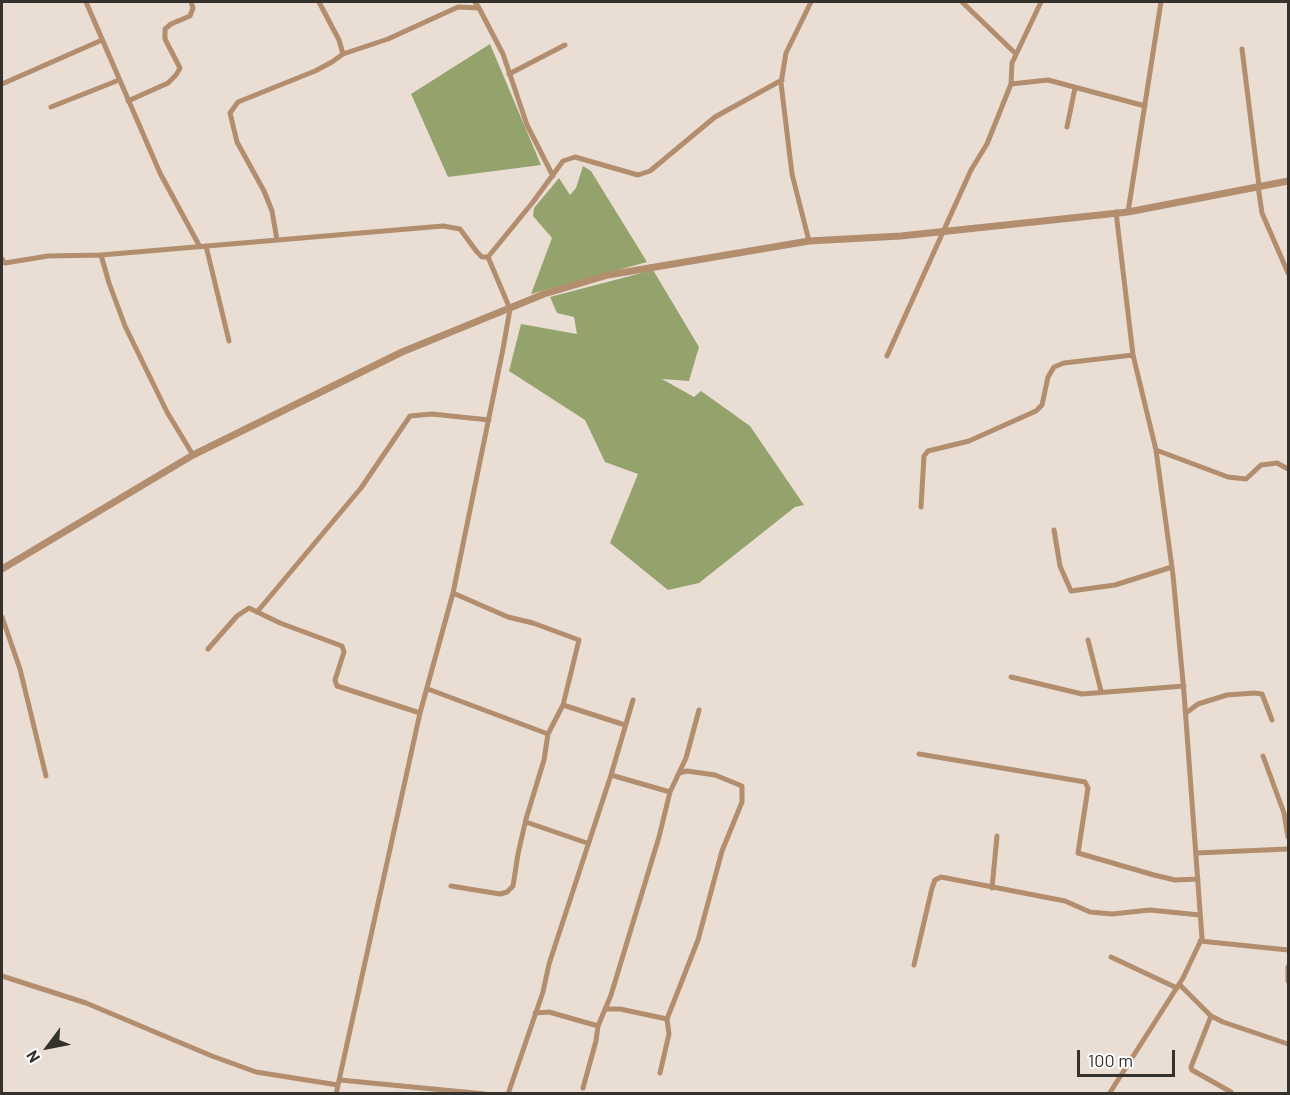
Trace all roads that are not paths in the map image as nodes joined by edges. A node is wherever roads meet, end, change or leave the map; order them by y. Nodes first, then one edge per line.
1 (86, 2) edge
2 (191, 2) edge
3 (320, 2) edge
4 (475, 2) edge
5 (811, 2) edge
6 (962, 2) edge
7 (1041, 2) edge
8 (1161, 2) edge
9 (479, 8) junction
10 (102, 40) junction
11 (565, 45) dead end
12 (1242, 49) dead end
13 (343, 54) junction
14 (1016, 54) junction
15 (509, 74) junction
16 (119, 80) junction
17 (782, 80) junction
18 (2, 84) edge
19 (1011, 84) junction
20 (1075, 88) junction
21 (128, 101) junction
22 (1145, 106) junction
23 (51, 107) dead end
24 (1066, 127) dead end
25 (553, 176) junction
26 (1288, 181) edge
27 (1259, 186) junction
28 (1116, 212) junction
29 (1128, 212) junction
30 (943, 231) junction
31 (277, 240) junction
32 (809, 241) junction
33 (203, 247) junction
34 (101, 255) junction
35 (488, 256) junction
36 (3, 262) edge
37 (1288, 273) edge
38 (510, 309) junction
39 (229, 341) dead end
40 (1133, 355) junction
41 (886, 356) dead end
42 (489, 420) junction
43 (1156, 450) junction
44 (193, 454) junction
45 (1288, 470) edge
46 (921, 507) dead end
47 (1054, 530) dead end
48 (1172, 567) junction
49 (2, 569) edge
50 (453, 593) junction
51 (257, 612) junction
52 (2, 617) edge
53 (1088, 640) dead end
54 (208, 649) dead end
55 (1011, 677) dead end
56 (1184, 686) junction
57 (428, 689) junction
58 (1101, 691) junction
59 (633, 700) dead end
60 (563, 705) junction
61 (699, 710) dead end
62 (1186, 712) junction
63 (420, 713) junction
64 (1272, 720) dead end
65 (625, 725) junction
66 (548, 734) junction
67 (920, 754) dead end
68 (1263, 756) dead end
69 (679, 773) junction
70 (46, 776) dead end
71 (611, 776) junction
72 (670, 792) junction
73 (526, 822) junction
74 (997, 836) dead end
75 (1288, 837) edge
76 (587, 843) junction
77 (1288, 849) edge
78 (1196, 853) junction
79 (1198, 879) junction
80 (451, 886) dead end
81 (992, 888) junction
82 (1200, 915) junction
83 (1200, 941) junction
84 (1288, 950) edge
85 (1111, 957) dead end
86 (914, 965) dead end
87 (1288, 967) edge
88 (2, 976) edge
89 (1288, 981) edge
90 (1178, 986) junction
91 (605, 1009) junction
92 (535, 1014) junction
93 (1211, 1016) junction
94 (667, 1019) junction
95 (598, 1026) junction
96 (1288, 1044) edge
97 (660, 1073) dead end
98 (339, 1083) junction
99 (583, 1088) dead end
100 (1231, 1092) dead end
101 (336, 1094) edge
102 (485, 1094) edge
103 (508, 1094) edge
104 (1109, 1094) edge

1 - 10 street
2 - 21 street
3 - 13 street
4 - 9 street
5 - 17 street
6 - 14 street
7 - 14 street
8 - 22 street
9 - 13 street
9 - 15 street
10 - 16 street
10 - 18 street
11 - 15 street
12 - 27 street
13 - 31 street
14 - 19 street
15 - 25 street
16 - 21 street
16 - 23 street
17 - 25 street
17 - 32 street
19 - 20 street
19 - 30 street
20 - 22 street
20 - 24 street
21 - 33 street
22 - 29 street
25 - 35 street
26 - 27 street
27 - 29 street
27 - 37 street
28 - 29 street
28 - 30 street
28 - 40 street
30 - 32 street
30 - 41 street
31 - 33 street
31 - 35 street
32 - 38 street
33 - 34 street
33 - 39 street
34 - 36 street
34 - 44 street
35 - 38 street
38 - 42 street
38 - 44 street
40 - 43 street
40 - 46 street
42 - 50 street
42 - 51 street
43 - 45 street
43 - 48 street
44 - 49 street
47 - 48 street
48 - 56 street
50 - 57 street
50 - 60 street
51 - 54 street
51 - 63 street
52 - 70 street
53 - 58 street
55 - 58 street
56 - 58 street
56 - 62 street
57 - 63 street
57 - 66 street
59 - 65 street
60 - 65 street
60 - 66 street
61 - 69 street
62 - 64 street
62 - 78 street
63 - 98 street
65 - 71 street
66 - 73 street
67 - 79 street
68 - 75 street
69 - 72 street
69 - 94 street
71 - 72 street
71 - 76 street
72 - 91 street
73 - 76 street
73 - 80 street
74 - 81 street
76 - 92 street
77 - 78 street
78 - 79 street
79 - 82 street
81 - 82 street
81 - 86 street
82 - 83 street
83 - 84 street
83 - 90 street
85 - 90 street
87 - 89 street
88 - 98 street
90 - 93 street
90 - 104 street
91 - 94 street
91 - 95 street
92 - 95 street
92 - 103 street
93 - 96 street
93 - 100 street
94 - 97 street
95 - 99 street
98 - 101 street
98 - 102 street

